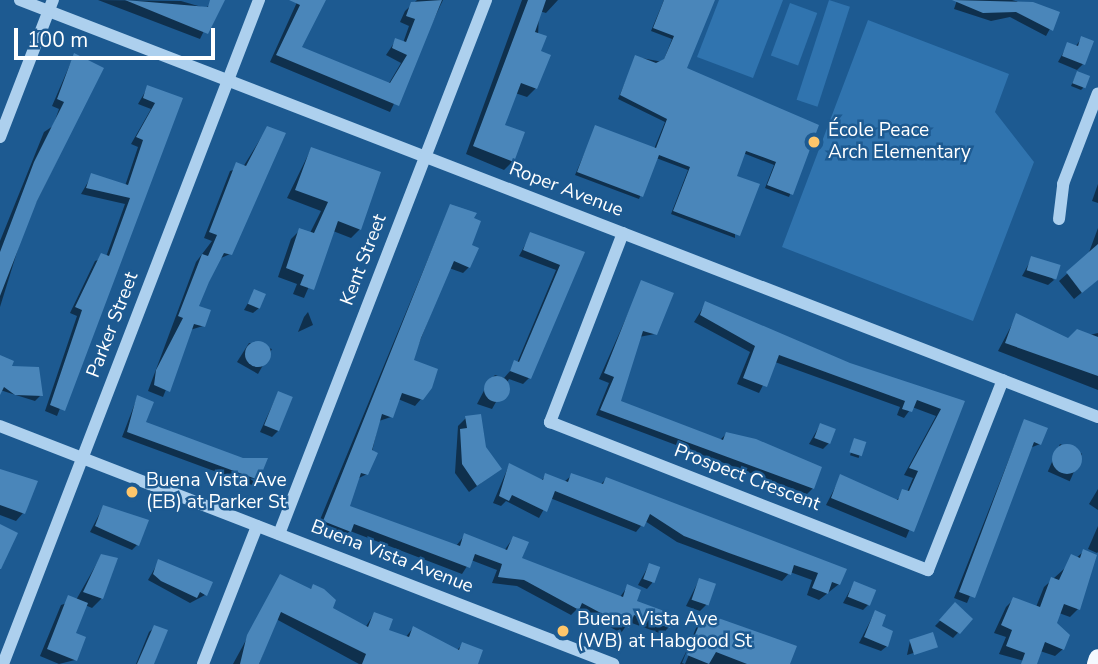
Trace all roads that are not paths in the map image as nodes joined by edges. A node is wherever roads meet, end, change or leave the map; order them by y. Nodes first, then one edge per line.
1 (20, 0) edge
2 (259, 0) edge
3 (486, 0) edge
4 (51, 6) edge
5 (228, 80) junction
6 (1098, 93) edge
7 (0, 137) edge
8 (425, 157) junction
9 (1059, 219) dead end
10 (623, 233) junction
11 (1003, 380) junction
12 (1098, 417) edge
13 (0, 426) edge
14 (82, 458) junction
15 (257, 526) junction
16 (279, 534) junction
17 (1098, 658) edge
18 (3, 664) edge
19 (203, 664) edge
20 (613, 664) edge
21 (1096, 664) edge

1 - 4 street, Roper Avenue
2 - 5 street, Parker Street
3 - 8 street, Kent Street
4 - 5 street, Roper Avenue
4 - 7 street
5 - 8 street, Roper Avenue
5 - 14 street, Parker Street
6 - 9 street
8 - 10 street, Roper Avenue
8 - 16 street, Kent Street
10 - 11 street, Roper Avenue
10 - 11 street, Prospect Crescent
11 - 12 street, Roper Avenue
13 - 14 street, Buena Vista Avenue
14 - 15 street, Buena Vista Avenue
14 - 18 street, Parker Street
15 - 16 street, Buena Vista Avenue
15 - 19 street
16 - 20 street, Buena Vista Avenue
17 - 21 main road

